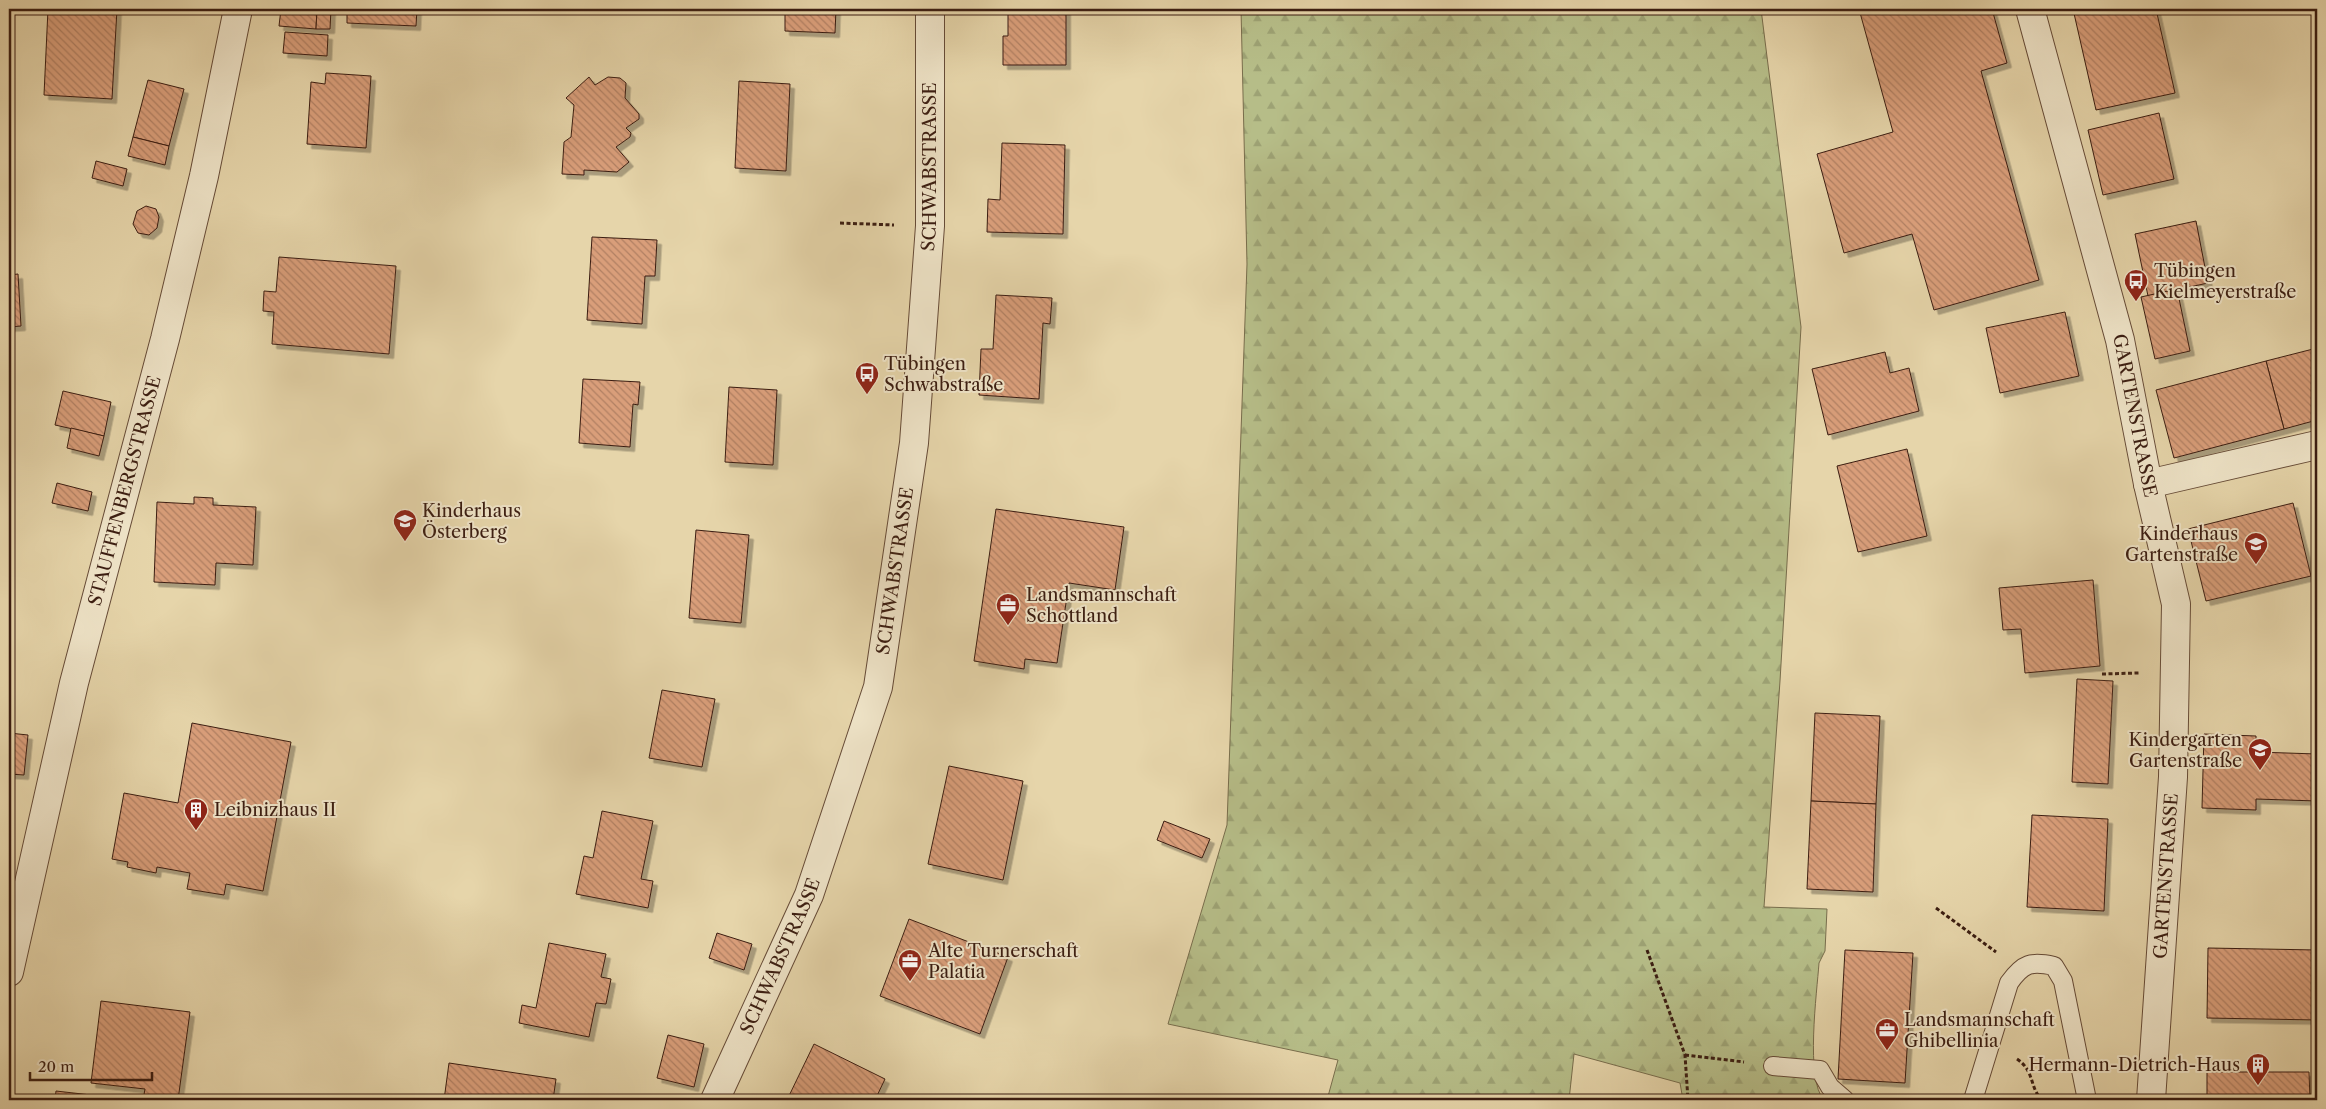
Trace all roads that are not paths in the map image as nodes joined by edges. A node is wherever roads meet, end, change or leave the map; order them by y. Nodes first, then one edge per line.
1 (238, 9) edge
2 (930, 9) edge
3 (2030, 9) edge
4 (2317, 445) edge
5 (2148, 484) junction
6 (9, 972) edge
7 (1773, 1066) road end
8 (715, 1100) edge
9 (1845, 1100) edge
10 (1973, 1100) edge
11 (2087, 1100) edge
12 (2151, 1100) edge

1 - 6 street, STAUFFENBERGSTRASSE
2 - 8 street, SCHWABSTRASSE
3 - 5 street, GARTENSTRASSE
4 - 5 street
5 - 12 street, GARTENSTRASSE
7 - 9 lane
10 - 11 lane

